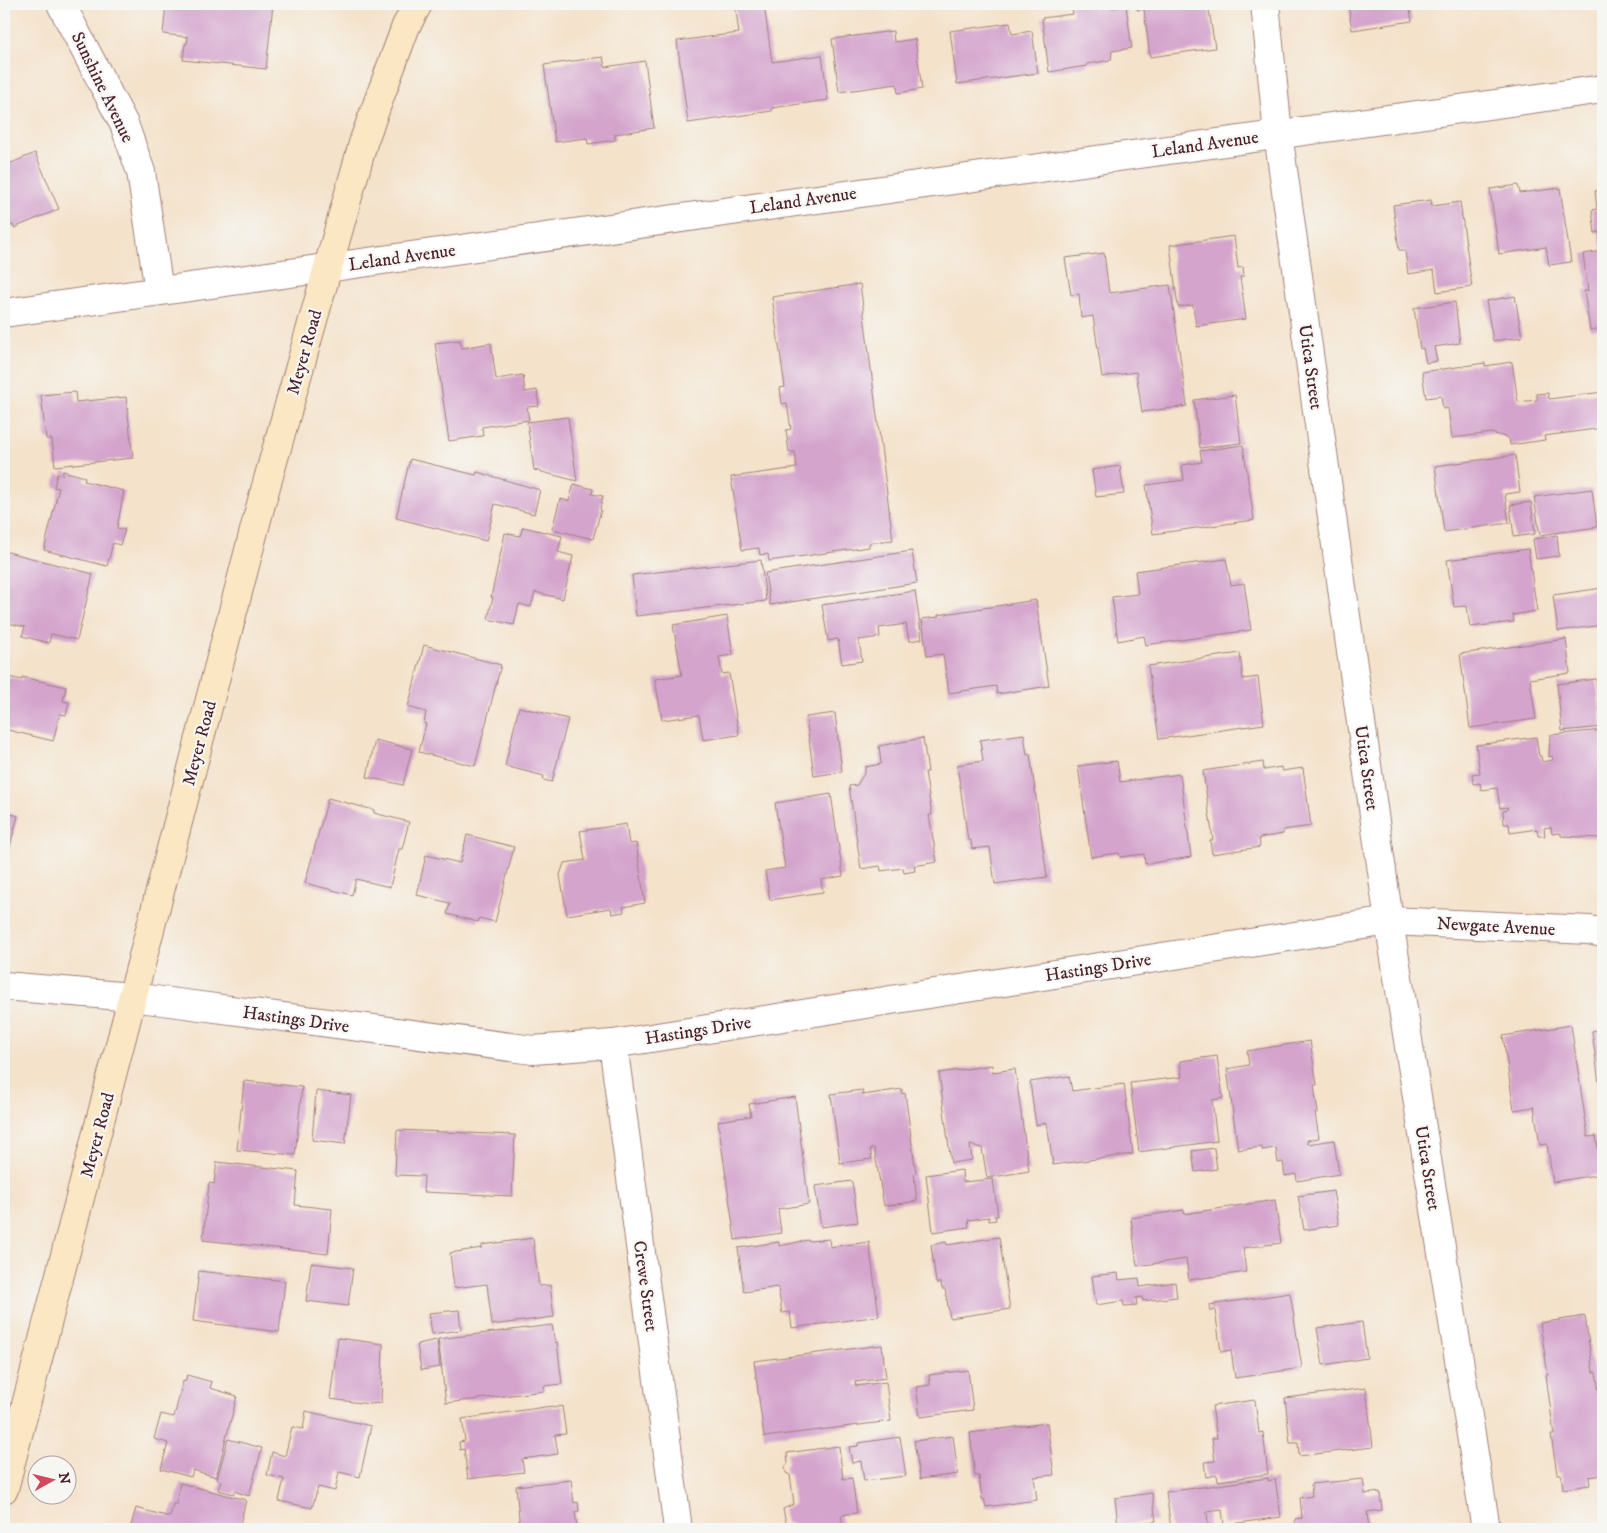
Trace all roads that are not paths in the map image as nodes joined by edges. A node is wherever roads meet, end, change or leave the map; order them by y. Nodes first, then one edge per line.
1 (61, 4) edge
2 (418, 4) edge
3 (1265, 4) edge
4 (1603, 89) edge
5 (1278, 134) junction
6 (328, 267) junction
7 (159, 291) junction
8 (4, 313) edge
9 (1389, 921) junction
10 (1603, 933) edge
11 (4, 986) edge
12 (132, 997) junction
13 (613, 1044) junction
14 (4, 1489) edge
15 (678, 1529) edge
16 (1486, 1529) edge

1 - 7 street, Sunshine Avenue
2 - 6 main road, Meyer Road
3 - 5 street, Utica Street
4 - 5 street, Leland Avenue
5 - 6 street, Leland Avenue
5 - 9 street, Utica Street
6 - 7 street, Leland Avenue
6 - 12 main road, Meyer Road
7 - 8 street, Leland Avenue
9 - 10 street, Newgate Avenue
9 - 13 street, Hastings Drive
9 - 16 street, Utica Street
11 - 12 street, Hastings Drive
12 - 13 street, Hastings Drive
12 - 14 main road, Meyer Road
13 - 15 street, Crewe Street

